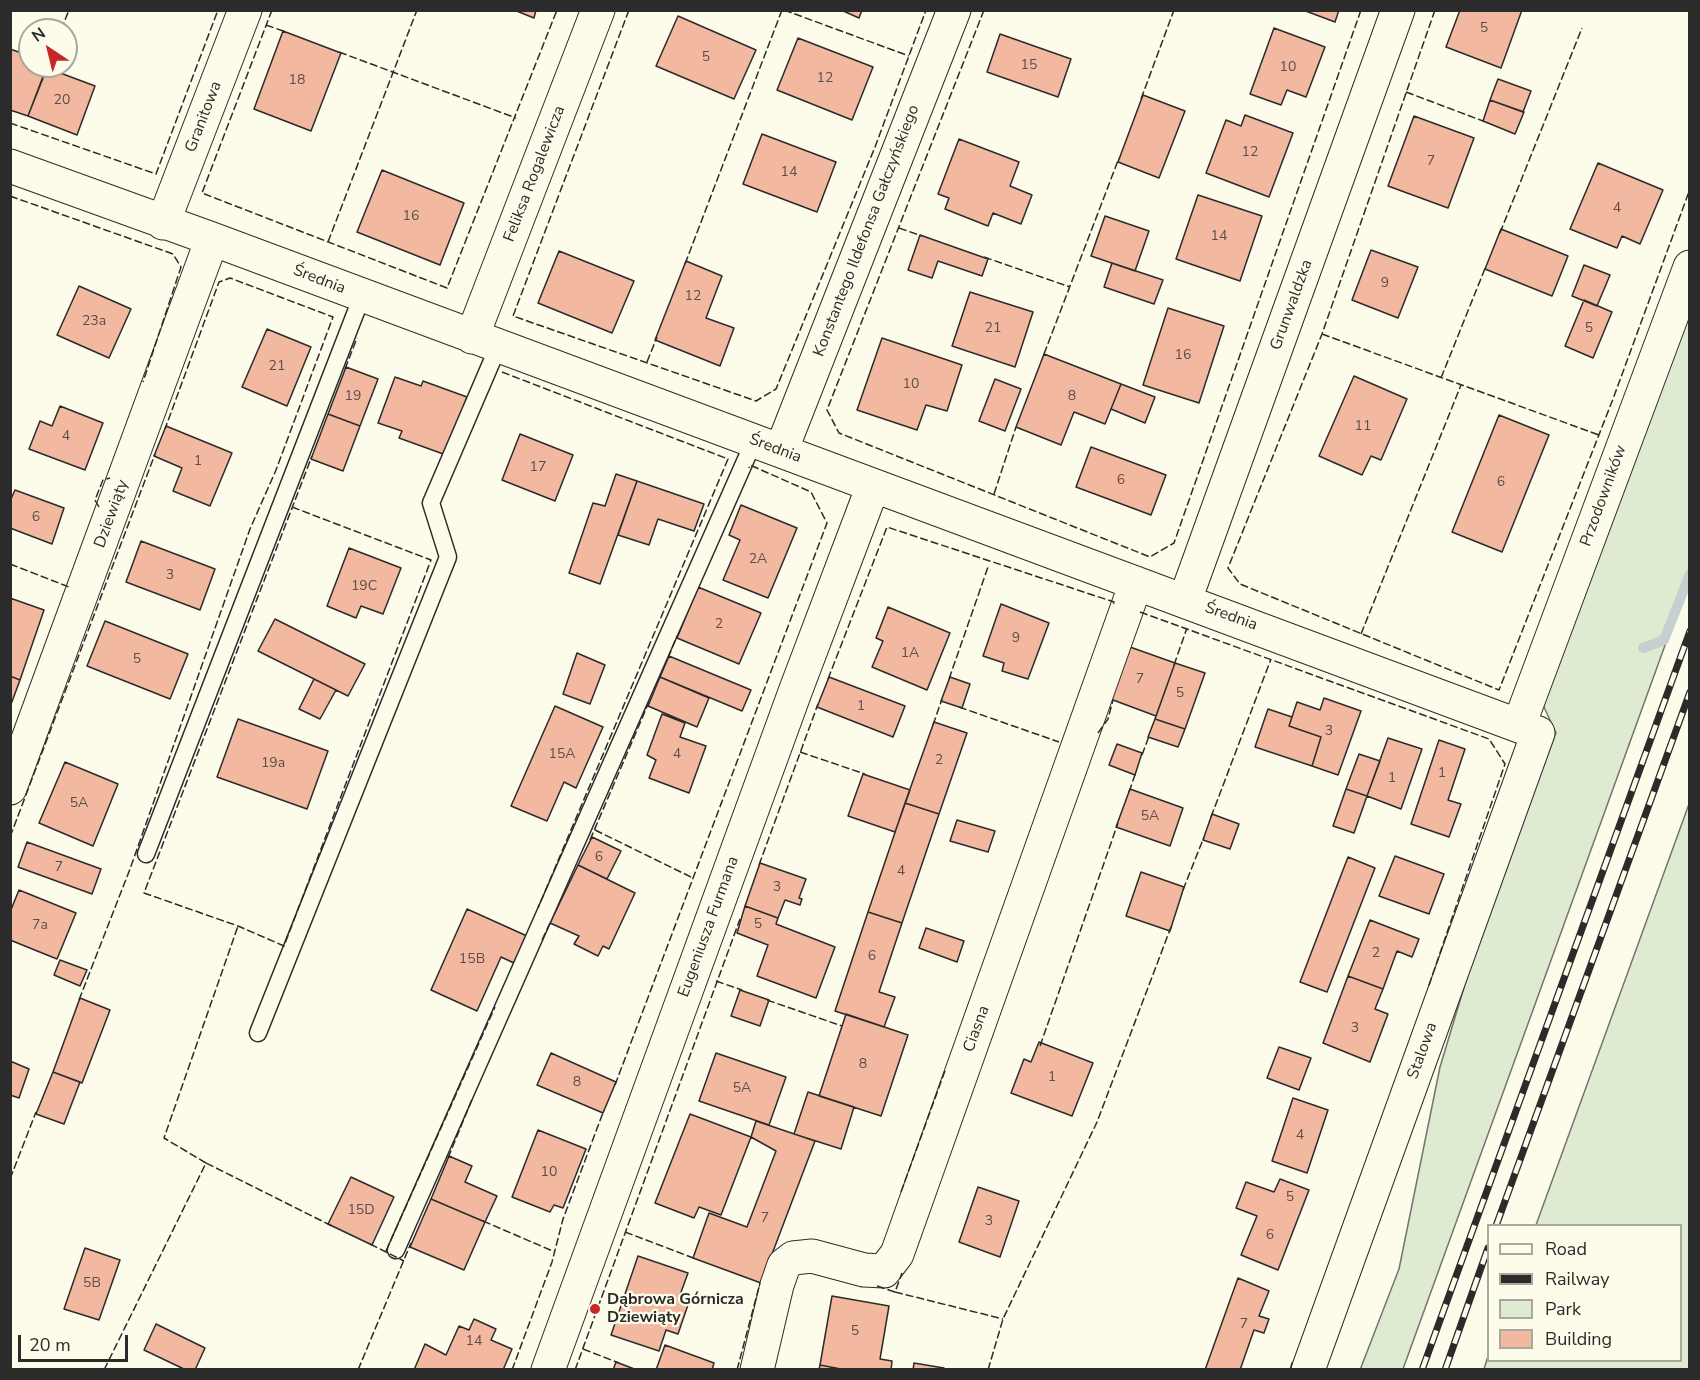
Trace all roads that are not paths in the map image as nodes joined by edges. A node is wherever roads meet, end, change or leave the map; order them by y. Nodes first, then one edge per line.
1 (245, 10) edge
2 (598, 10) edge
3 (954, 10) edge
4 (1398, 10) edge
5 (10, 166) edge
6 (163, 223) junction
7 (212, 238) junction
8 (1689, 267) edge
9 (362, 296) junction
10 (485, 342) junction
11 (767, 446) junction
12 (873, 486) junction
13 (1136, 583) junction
14 (1185, 600) junction
15 (1529, 729) junction
16 (10, 788) edge
17 (146, 854) dead end
18 (258, 1033) dead end
19 (396, 1250) dead end
20 (548, 1370) edge
21 (757, 1370) edge
22 (1308, 1370) edge

1 - 6 street, Granitowa
2 - 10 street, Feliksa Rogalewicza
3 - 11 street, Konstantego Ildefonsa Gałczyńskiego
4 - 14 street, Grunwaldzka
5 - 6 street, Średnia
6 - 7 street, Średnia
7 - 9 street, Średnia
7 - 16 street, Dziewiąty
8 - 15 street, Przodowników
9 - 10 street, Średnia
9 - 17 lane
10 - 11 street, Średnia
10 - 18 lane
11 - 12 street, Średnia
11 - 19 lane
12 - 13 street, Średnia
12 - 20 street, Eugeniusza Furmana
13 - 14 street, Średnia
13 - 21 street, Ciasna
14 - 15 street, Średnia
15 - 22 street, Stalowa

